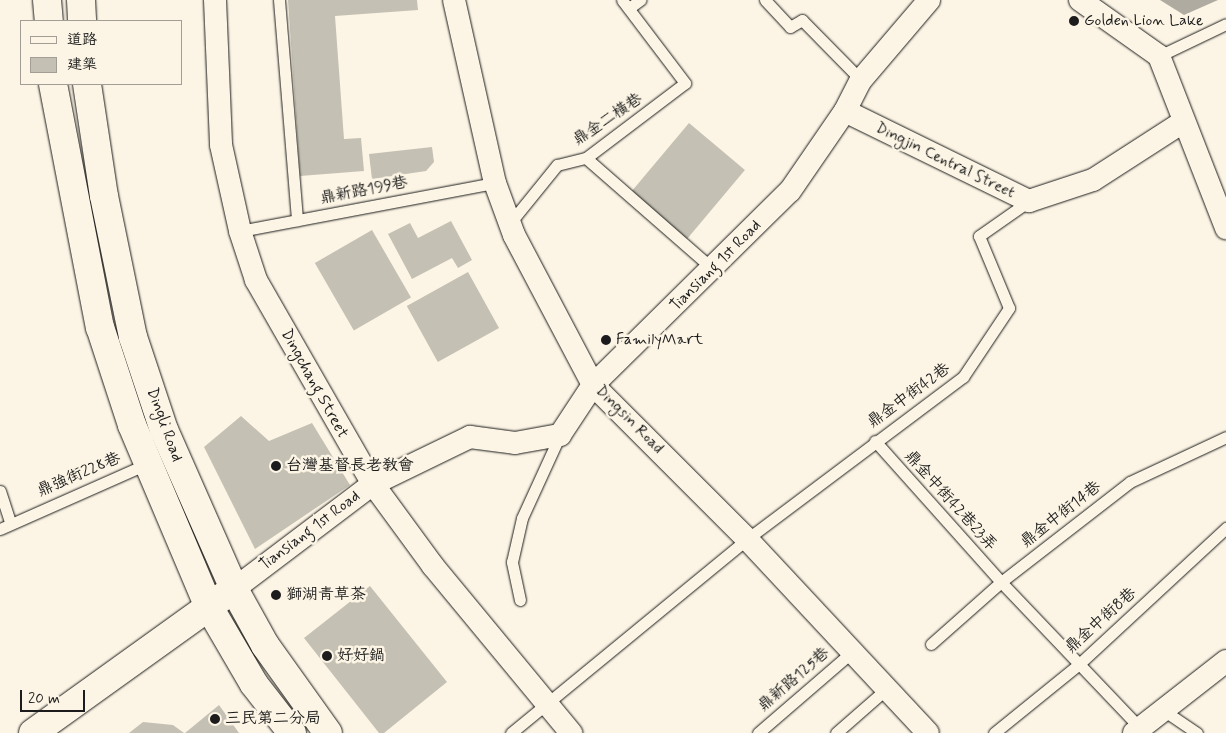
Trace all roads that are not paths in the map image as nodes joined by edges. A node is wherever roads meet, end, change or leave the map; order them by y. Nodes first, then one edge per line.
1 (47, 0) edge
2 (81, 0) edge
3 (215, 0) edge
4 (279, 0) edge
5 (454, 0) edge
6 (640, 0) edge
7 (765, 0) edge
8 (928, 0) edge
9 (1080, 0) edge
10 (626, 4) edge
11 (49, 20) edge
12 (82, 20) edge
13 (1226, 24) edge
14 (1159, 56) junction
15 (861, 80) junction
16 (53, 85) edge
17 (87, 85) edge
18 (845, 111) junction
19 (1183, 122) junction
20 (586, 158) junction
21 (495, 183) junction
22 (1029, 201) junction
23 (298, 220) junction
24 (510, 222) junction
25 (1226, 228) edge
26 (240, 231) junction
27 (714, 270) junction
28 (593, 385) junction
29 (560, 435) junction
30 (1226, 437) edge
31 (875, 441) junction
32 (174, 454) junction
33 (148, 463) junction
34 (373, 484) junction
35 (0, 492) edge
36 (10, 522) junction
37 (1226, 528) edge
38 (0, 529) edge
39 (747, 539) junction
40 (1001, 582) junction
41 (234, 589) junction
42 (520, 600) dead end
43 (209, 606) junction
44 (931, 644) dead end
45 (852, 652) junction
46 (1226, 661) edge
47 (1078, 665) junction
48 (886, 689) junction
49 (548, 703) junction
50 (1163, 710) junction
51 (1137, 730) edge
52 (33, 733) edge
53 (292, 733) edge
54 (328, 733) edge
55 (511, 733) edge
56 (572, 733) edge
57 (758, 733) edge
58 (836, 733) edge
59 (928, 733) edge
60 (994, 733) edge
61 (1196, 733) edge

1 - 11 street
2 - 12 street
3 - 26 street, Dingchang Street
4 - 23 lane
5 - 21 street, Dingsin Road
6 - 10 lane
7 - 15 lane
8 - 15 street, Tiansiang 1st Road
9 - 14 street
10 - 20 lane, 鼎金二橫巷
13 - 14 lane
14 - 19 street
15 - 18 street, Tiansiang 1st Road
16 - 33 street, Dingli Road
17 - 32 street, Dingli Road
18 - 22 street, Dingjin Central Street
18 - 27 street, Tiansiang 1st Road
19 - 22 street, Dingjin Central Street
19 - 25 street
20 - 24 lane, 鼎金二橫巷
20 - 27 lane
21 - 23 lane, 鼎新路199巷
21 - 24 street, Dingsin Road
22 - 31 lane, 鼎金中街42巷
23 - 26 lane, 鼎新路199巷
24 - 28 street, Dingsin Road
26 - 34 street, Dingchang Street
27 - 28 street, Tiansiang 1st Road
28 - 29 street, Tiansiang 1st Road
28 - 39 street, Dingsin Road
29 - 34 street, Tiansiang 1st Road
29 - 42 lane
30 - 40 lane, 鼎金中街14巷
31 - 39 lane, 鼎金中街42巷
31 - 40 lane, 鼎金中街42巷23弄
32 - 33 lane, 鼎強街228巷
32 - 41 street, Dingli Road
33 - 36 lane, 鼎強街228巷
33 - 43 street, Dingli Road
34 - 41 street, Tiansiang 1st Road
34 - 49 street, Dingchang Street
35 - 36 lane
36 - 38 lane, 鼎強街228巷
37 - 47 lane, 鼎金中街8巷
39 - 45 street, Dingsin Road
39 - 49 lane, 鼎金中街42巷
40 - 44 lane, 鼎金中街14巷
40 - 47 lane, 鼎金中街42巷23弄
41 - 43 street, Tiansiang 1st Road
41 - 54 street, Dingli Road
43 - 52 street, Tiansiang 1st Road
43 - 53 street, Dingli Road
45 - 48 street, Dingsin Road
45 - 57 lane, 鼎新路125巷
46 - 50 street
47 - 51 lane, 鼎金中街42巷23弄
47 - 60 lane, 鼎金中街8巷
48 - 58 lane
48 - 59 street, Dingsin Road
49 - 55 lane, 鼎金中街42巷
49 - 56 street, Dingchang Street
50 - 51 street
50 - 61 lane

